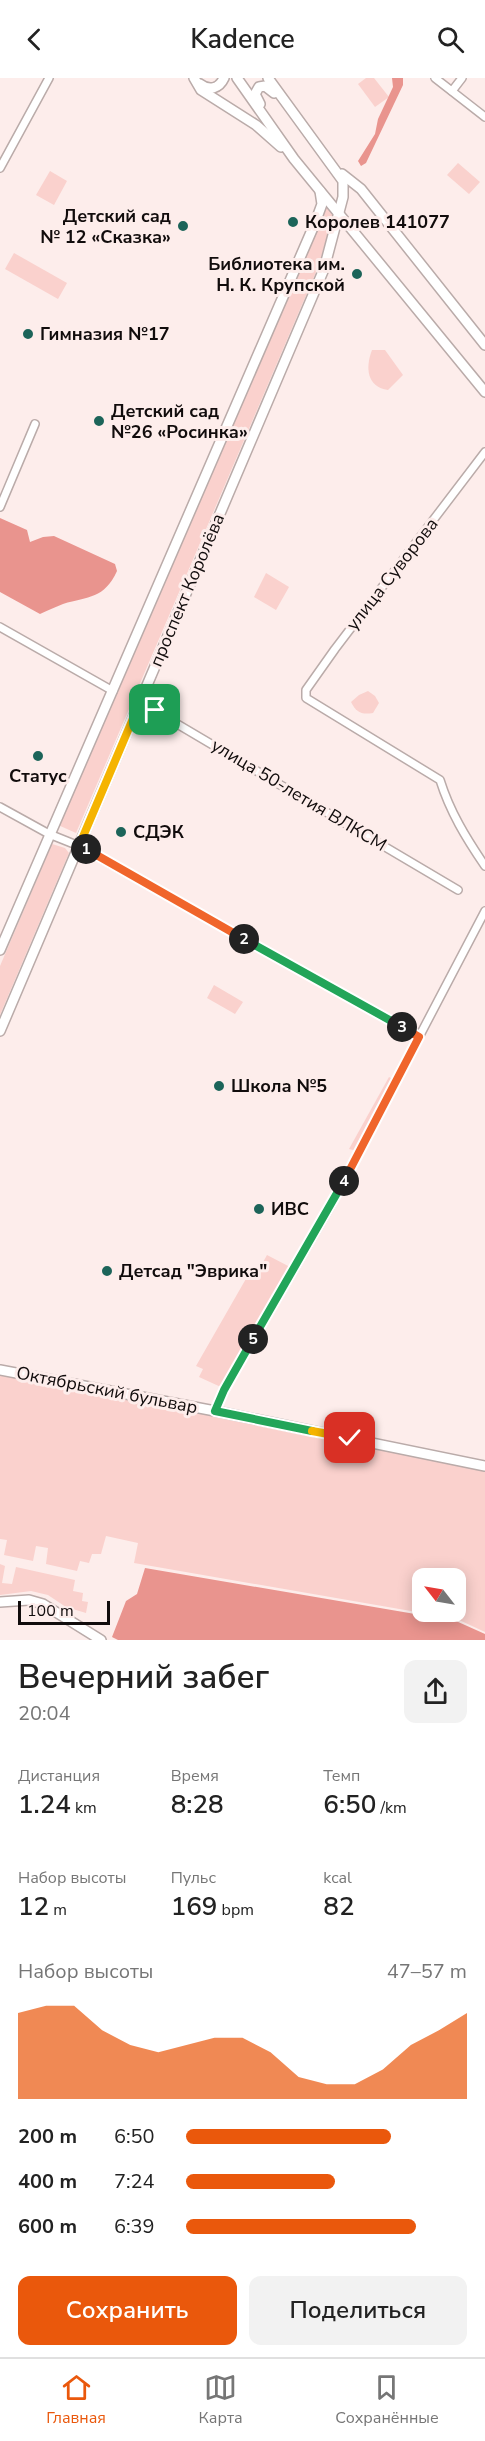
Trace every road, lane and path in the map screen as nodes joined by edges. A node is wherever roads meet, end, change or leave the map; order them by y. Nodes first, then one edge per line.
1 (49, 78) edge
2 (224, 78) edge
3 (237, 78) edge
4 (435, 78) edge
5 (462, 78) edge
6 (194, 79) edge
7 (270, 80) edge
8 (452, 91) junction
9 (287, 105) junction
10 (485, 117) edge
11 (269, 122) junction
12 (294, 159) junction
13 (0, 168) edge
14 (337, 171) junction
15 (320, 191) junction
16 (339, 213) junction
17 (485, 345) edge
18 (485, 392) edge
19 (35, 424) dead end
20 (485, 452) edge
21 (0, 507) edge
22 (0, 627) edge
23 (113, 691) junction
24 (140, 702) junction
25 (0, 807) edge
26 (50, 834) junction
27 (79, 846) junction
28 (485, 866) edge
29 (458, 890) dead end
30 (485, 911) edge
31 (0, 950) edge
32 (0, 1031) edge
33 (419, 1037) junction
34 (0, 1370) edge
35 (215, 1411) junction
36 (485, 1466) edge
37 (3, 1602) edge
38 (0, 1611) edge
39 (101, 1640) edge

1 - 13 street
2 - 6 main road
3 - 11 main road
4 - 8 street
5 - 8 street
6 - 12 main road
7 - 9 main road
8 - 10 street
9 - 11 main road
9 - 14 main road
11 - 12 main road
12 - 15 main road
14 - 16 main road, проспект Королёва
14 - 17 main road
15 - 16 main road
15 - 23 main road, проспект Королёва
16 - 18 main road
16 - 24 main road, проспект Королёва
19 - 21 street
20 - 28 street, улица Суворова
22 - 23 street
23 - 26 main road, проспект Королёва
24 - 27 main road, проспект Королёва
24 - 29 street, улица 50-летия ВЛКСМ
25 - 26 street
26 - 27 street
26 - 31 main road, проспект Королёва
27 - 32 main road, проспект Королёва
27 - 33 street
30 - 33 street, Октябрьский бульвар
33 - 35 street, Октябрьский бульвар
34 - 35 main road, Октябрьский бульвар
35 - 36 main road, Октябрьский бульвар
37 - 38 main road
37 - 39 main road

